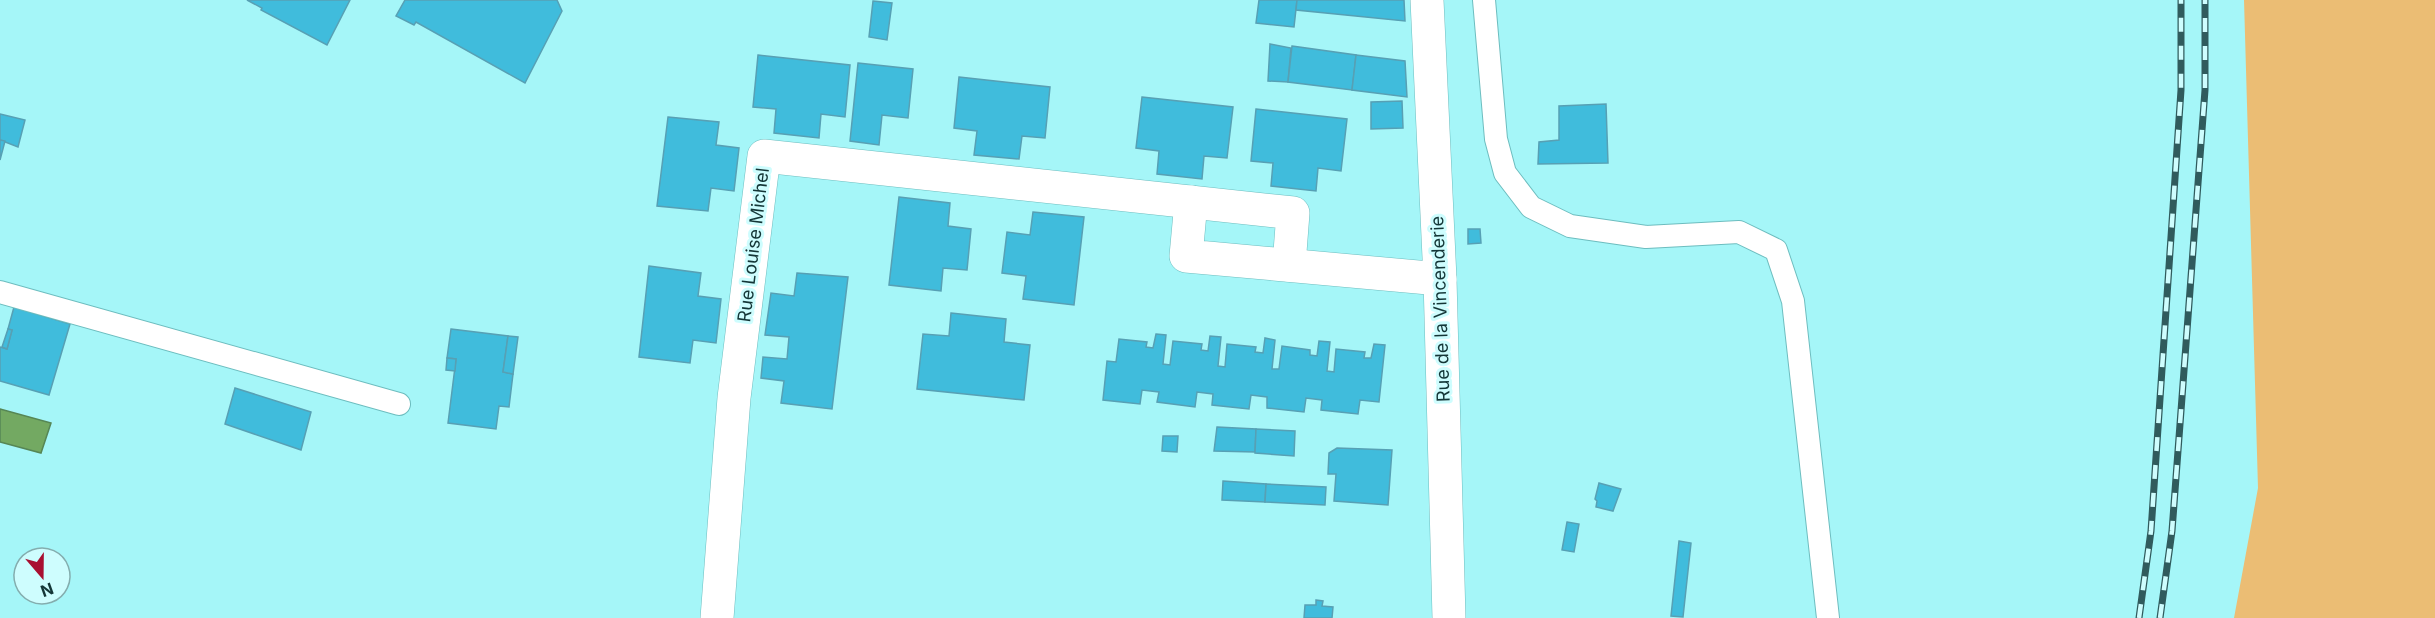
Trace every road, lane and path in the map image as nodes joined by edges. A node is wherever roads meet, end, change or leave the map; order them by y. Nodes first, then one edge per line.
1 (1427, 0) edge
2 (1484, 0) edge
3 (1191, 202) junction
4 (1289, 265) junction
5 (1440, 279) junction
6 (0, 292) edge
7 (399, 404) dead end
8 (717, 618) edge
9 (1449, 618) edge
10 (1828, 618) edge

1 - 5 street, Rue de la Vincenderie
2 - 10 lane
3 - 4 street, Rue Louise Michel
3 - 4 street
3 - 8 street, Rue Louise Michel
4 - 5 street
5 - 9 street, Rue de la Vincenderie
6 - 7 lane

